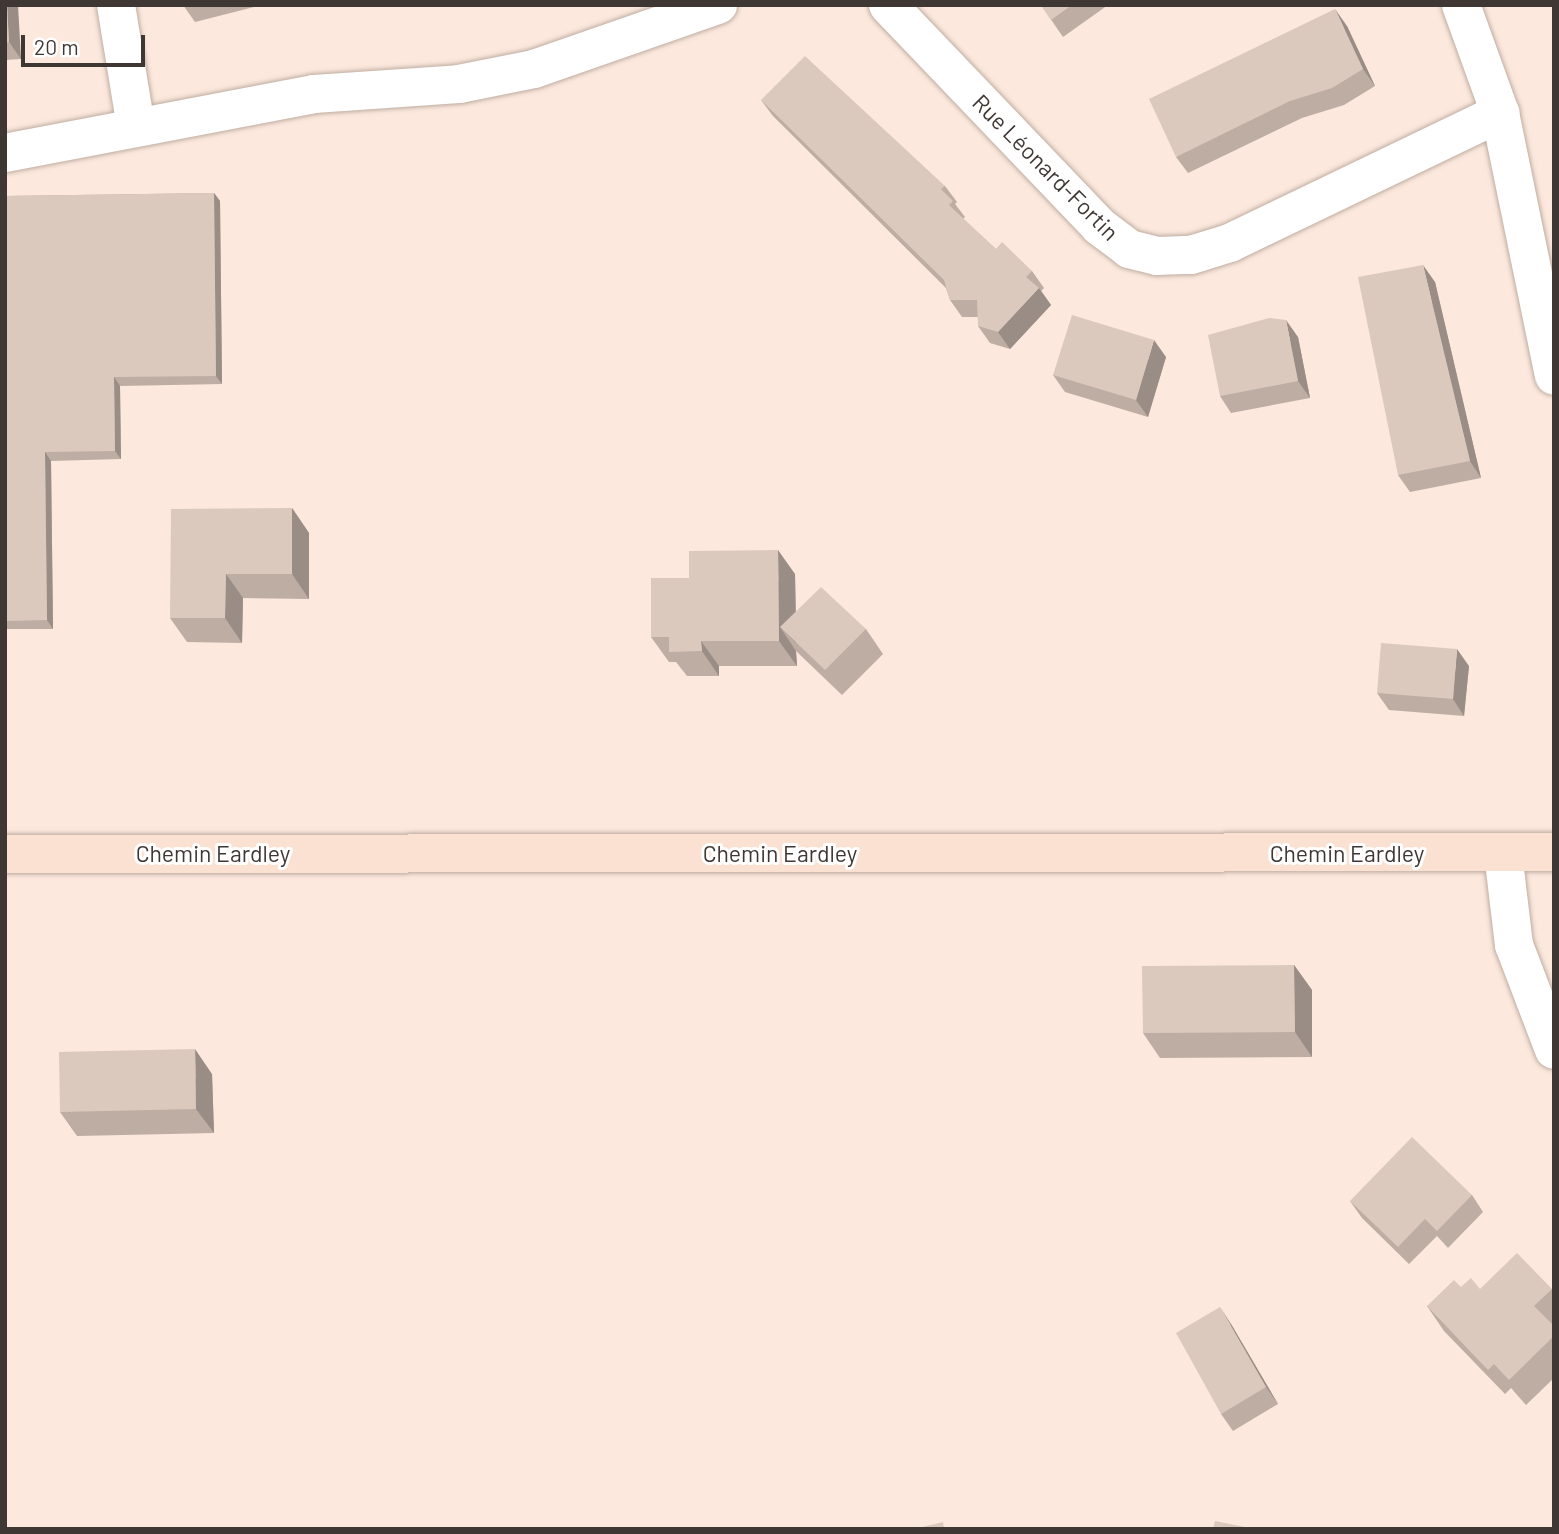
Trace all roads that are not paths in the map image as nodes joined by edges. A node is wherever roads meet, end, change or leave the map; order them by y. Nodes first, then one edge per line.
1 (116, 5) edge
2 (718, 5) edge
3 (888, 5) edge
4 (1461, 5) edge
5 (1500, 113) junction
6 (136, 127) junction
7 (5, 153) edge
8 (1554, 376) edge
9 (1554, 852) edge
10 (5, 853) edge
11 (1503, 853) junction
12 (1554, 1050) edge

1 - 6 street
2 - 6 street
3 - 5 street, Rue Léonard-Fortin
4 - 5 street
5 - 8 street
6 - 7 street
9 - 11 main road, Chemin Eardley
10 - 11 main road, Chemin Eardley
11 - 12 street

